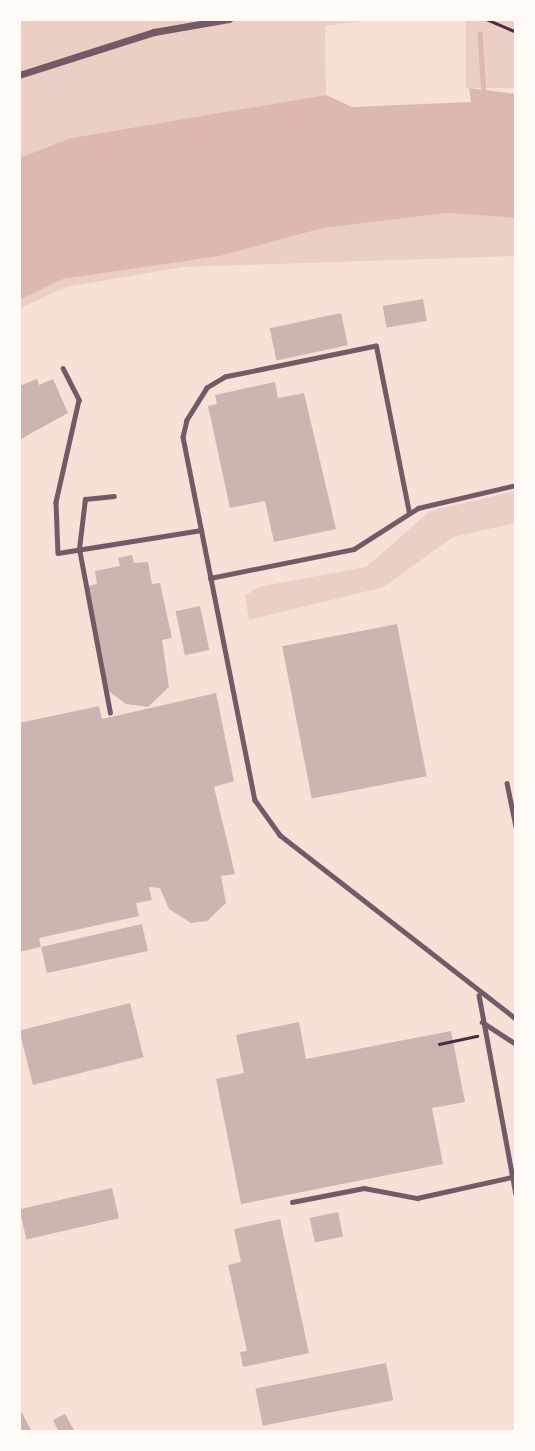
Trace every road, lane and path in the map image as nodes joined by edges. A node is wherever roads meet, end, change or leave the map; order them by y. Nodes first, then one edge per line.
1 (229, 19) edge
2 (486, 19) edge
3 (516, 32) edge
4 (19, 75) edge
5 (63, 368) dead end
6 (516, 485) edge
7 (114, 496) dead end
8 (409, 513) junction
9 (201, 530) junction
10 (79, 549) junction
11 (210, 578) junction
12 (110, 713) dead end
13 (507, 783) dead end
14 (516, 827) edge
15 (479, 994) junction
16 (516, 1019) edge
17 (481, 1021) junction
18 (484, 1035) junction
19 (439, 1044) dead end
20 (516, 1044) edge
21 (516, 1151) edge
22 (508, 1152) junction
23 (512, 1177) junction
24 (516, 1194) edge
25 (292, 1202) dead end

1 - 4 street
2 - 3 path
5 - 10 lane
6 - 8 lane
7 - 10 lane
8 - 9 lane
8 - 11 lane
9 - 10 lane
9 - 11 lane
10 - 12 lane
11 - 15 lane
13 - 14 lane
15 - 16 lane
15 - 17 lane
17 - 18 lane
17 - 20 lane
18 - 19 path
18 - 22 lane
21 - 22 lane
22 - 23 lane
23 - 24 lane
23 - 25 lane

